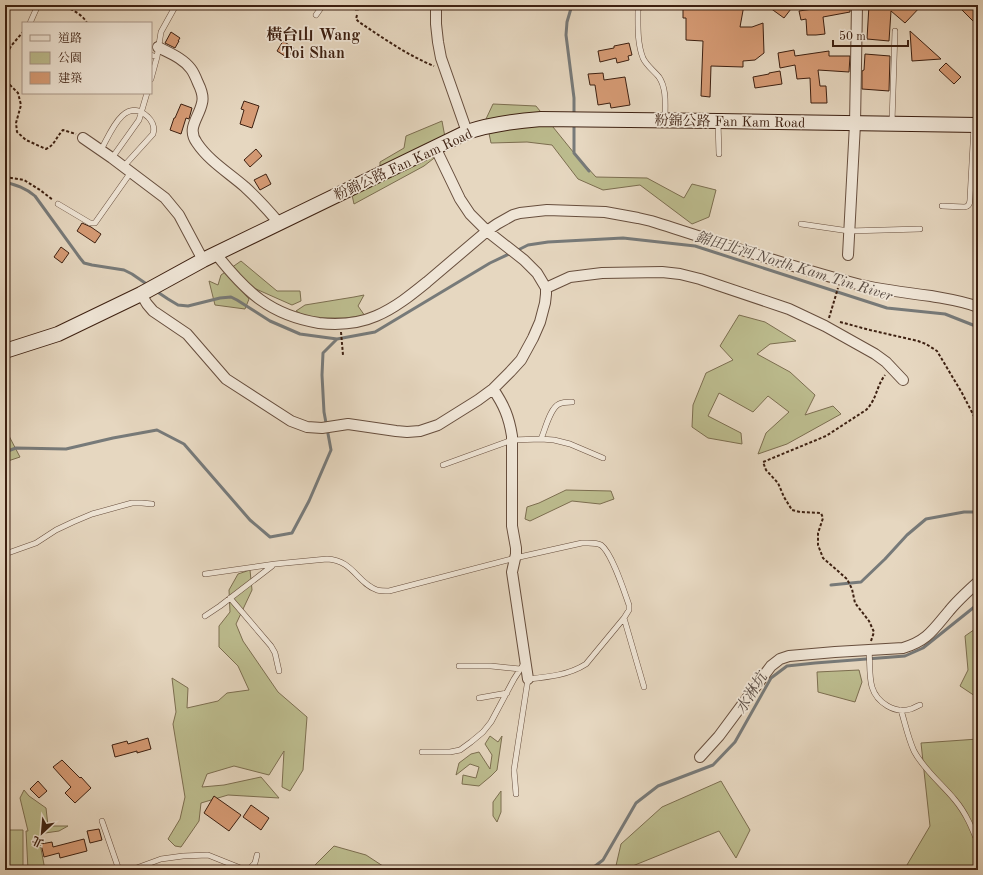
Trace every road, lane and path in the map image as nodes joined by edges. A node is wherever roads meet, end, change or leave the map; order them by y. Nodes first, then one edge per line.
1 (38, 5) edge
2 (46, 5) edge
3 (176, 5) edge
4 (323, 5) edge
5 (436, 5) edge
6 (644, 5) edge
7 (857, 5) edge
8 (356, 7) edge
9 (637, 7) edge
10 (316, 15) dead end
11 (30, 22) edge
12 (86, 22) edge
13 (895, 31) dead end
14 (22, 33) edge
15 (158, 52) junction
16 (152, 55) edge
17 (5, 58) edge
18 (445, 70) junction
19 (152, 75) edge
20 (5, 83) edge
21 (147, 94) edge
22 (142, 113) junction
23 (665, 120) junction
24 (718, 121) junction
25 (855, 124) junction
26 (892, 124) junction
27 (976, 125) edge
28 (467, 132) junction
29 (83, 138) joint
30 (435, 147) junction
31 (101, 150) junction
32 (719, 154) dead end
33 (112, 158) junction
34 (127, 169) junction
35 (5, 176) edge
36 (58, 204) joint
37 (942, 206) dead end
38 (279, 223) junction
39 (801, 224) dead end
40 (920, 229) dead end
41 (487, 230) junction
42 (850, 231) junction
43 (216, 254) junction
44 (848, 255) dead end
45 (203, 260) junction
46 (839, 284) dead end
47 (546, 288) junction
48 (141, 294) junction
49 (978, 307) edge
50 (341, 330) dead end
51 (5, 351) edge
52 (343, 355) dead end
53 (892, 368) junction
54 (903, 380) dead end
55 (493, 389) junction
56 (572, 402) dead end
57 (978, 427) edge
58 (541, 439) junction
59 (512, 440) junction
60 (603, 458) dead end
61 (443, 465) dead end
62 (152, 504) dead end
63 (5, 554) edge
64 (514, 558) junction
65 (275, 564) junction
66 (205, 574) dead end
67 (978, 582) edge
68 (230, 598) junction
69 (205, 616) dead end
70 (624, 618) junction
71 (869, 650) junction
72 (523, 665) junction
73 (459, 666) dead end
74 (279, 671) dead end
75 (528, 678) junction
76 (644, 687) dead end
77 (507, 693) junction
78 (479, 698) dead end
79 (920, 705) dead end
80 (901, 710) junction
81 (422, 752) dead end
82 (700, 757) dead end
83 (516, 794) dead end
84 (102, 821) dead end
85 (978, 843) edge
86 (257, 855) dead end
87 (119, 870) edge
88 (131, 870) edge

1 - 11 lane
2 - 12 path
3 - 15 lane
4 - 10 lane
5 - 18 street
6 - 9 lane
7 - 25 street
8 - 18 path
9 - 23 lane
13 - 26 lane
14 - 17 path
15 - 16 lane
15 - 19 lane
15 - 38 street
18 - 28 street
20 - 29 path
21 - 22 lane
22 - 31 lane
22 - 33 lane
22 - 34 lane
23 - 24 main road, 粉錦公路 Fan Kam Road
23 - 28 main road, 粉錦公路 Fan Kam Road
24 - 25 main road, 粉錦公路 Fan Kam Road
24 - 32 lane
25 - 26 main road, 粉錦公路 Fan Kam Road
25 - 42 street
26 - 27 main road, 粉錦公路 Fan Kam Road
27 - 37 lane
28 - 30 main road, 粉錦公路 Fan Kam Road
29 - 31 street
30 - 38 main road, 粉錦公路 Fan Kam Road
30 - 41 street
31 - 33 street
33 - 34 street
34 - 36 lane
34 - 45 street
35 - 36 path
38 - 43 main road, 粉錦公路 Fan Kam Road
39 - 42 lane
40 - 42 lane
41 - 43 street
41 - 47 street
41 - 49 street
42 - 44 street
43 - 45 main road, 粉錦公路 Fan Kam Road
45 - 48 main road, 粉錦公路 Fan Kam Road
46 - 57 path
47 - 53 street
47 - 55 street
48 - 51 main road, 粉錦公路 Fan Kam Road
48 - 55 street
50 - 52 path
53 - 54 street
53 - 71 path
55 - 59 street
56 - 58 lane
58 - 59 lane
58 - 60 lane
59 - 61 lane
59 - 64 street
62 - 63 lane
64 - 65 lane
64 - 70 lane
64 - 72 street
65 - 66 lane
65 - 68 lane
67 - 71 street
68 - 69 lane
68 - 74 lane
70 - 75 lane
70 - 76 lane
71 - 80 lane
71 - 82 street
72 - 73 lane
72 - 75 street
72 - 77 lane
75 - 83 lane
77 - 78 lane
77 - 81 lane
79 - 80 lane
80 - 85 lane
84 - 87 lane
86 - 88 lane

